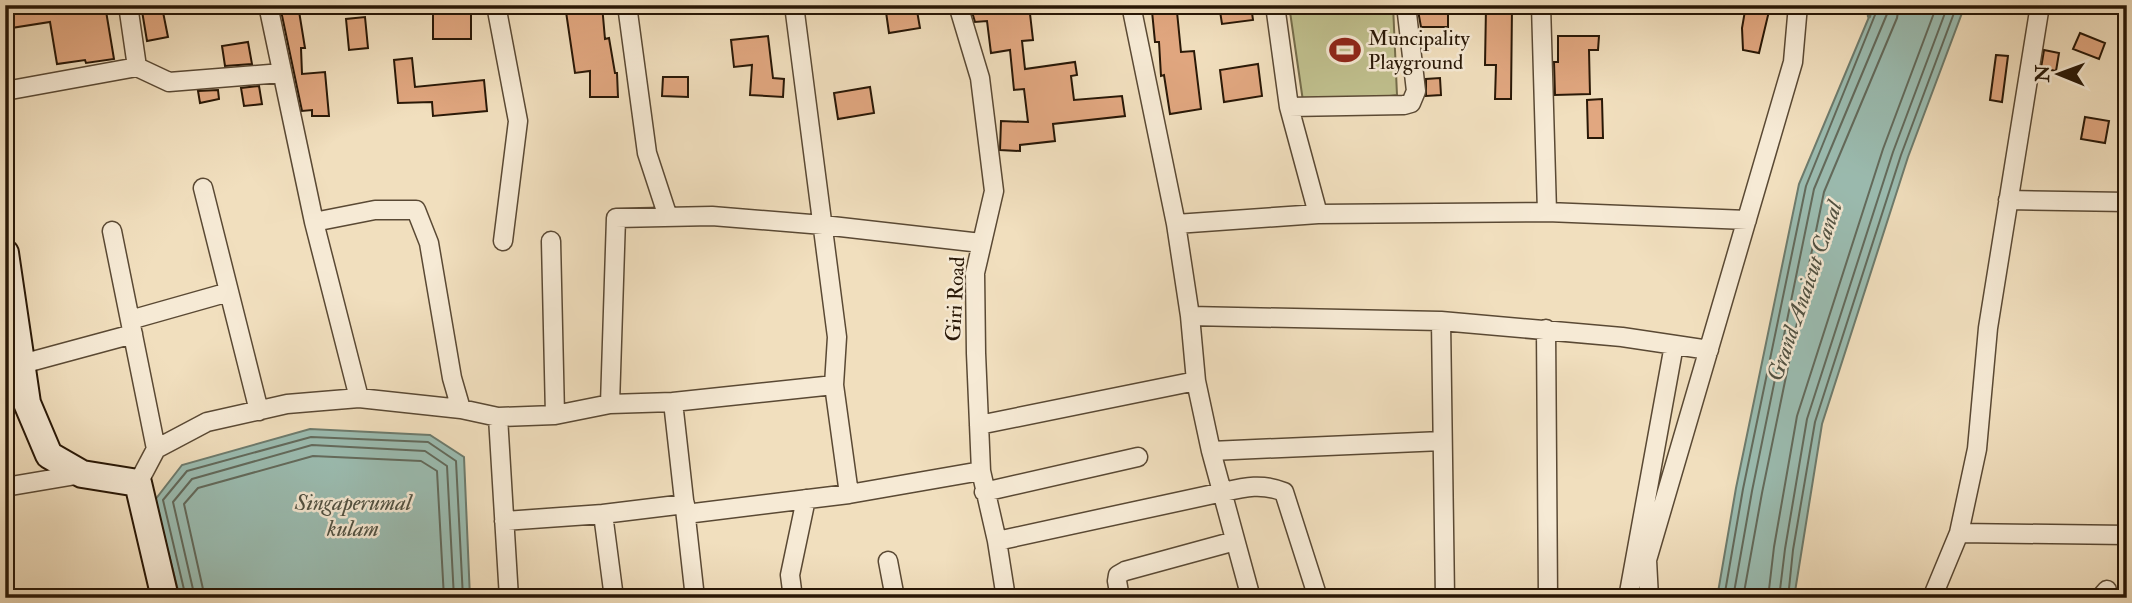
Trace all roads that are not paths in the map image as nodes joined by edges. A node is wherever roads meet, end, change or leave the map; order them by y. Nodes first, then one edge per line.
1 (128, 5) edge
2 (268, 5) edge
3 (496, 5) edge
4 (627, 5) edge
5 (794, 5) edge
6 (958, 5) edge
7 (1131, 5) edge
8 (1275, 5) edge
9 (1406, 5) edge
10 (1541, 5) edge
11 (1798, 5) edge
12 (2040, 5) edge
13 (137, 67) junction
14 (282, 73) junction
15 (5, 92) edge
16 (1289, 107) junction
17 (203, 188) dead end
18 (2008, 200) junction
19 (2127, 202) edge
20 (1546, 212) junction
21 (1318, 214) junction
22 (668, 217) junction
23 (1746, 220) junction
24 (314, 222) junction
25 (1176, 224) junction
26 (823, 225) junction
27 (112, 231) dead end
28 (503, 241) dead end
29 (551, 241) dead end
30 (981, 243) junction
31 (5, 253) edge
32 (229, 292) junction
33 (1190, 316) junction
34 (1441, 321) junction
35 (132, 327) junction
36 (1546, 329) junction
37 (1674, 345) junction
38 (1709, 350) junction
39 (22, 364) junction
40 (1196, 381) junction
41 (834, 385) junction
42 (359, 398) junction
43 (673, 402) junction
44 (610, 404) junction
45 (461, 409) junction
46 (259, 411) junction
47 (555, 415) junction
48 (498, 417) junction
49 (979, 425) junction
50 (1442, 441) junction
51 (156, 449) junction
52 (1211, 451) junction
53 (1138, 457) dead end
54 (981, 471) junction
55 (82, 474) junction
56 (138, 483) junction
57 (5, 488) edge
58 (984, 492) junction
59 (1223, 492) junction
60 (849, 494) junction
61 (806, 499) junction
62 (686, 509) junction
63 (603, 514) junction
64 (504, 521) junction
65 (1959, 533) junction
66 (2127, 535) edge
67 (998, 541) junction
68 (1235, 541) junction
69 (888, 561) dead end
70 (165, 598) edge
71 (509, 598) edge
72 (614, 598) edge
73 (695, 598) edge
74 (793, 598) edge
75 (895, 598) edge
76 (1006, 598) edge
77 (1119, 598) edge
78 (1251, 598) edge
79 (1318, 598) edge
80 (1445, 598) edge
81 (1548, 598) edge
82 (1628, 598) edge
83 (1649, 598) edge
84 (1932, 598) edge

1 - 13 street
2 - 14 street
3 - 28 street
4 - 22 street
5 - 26 street
6 - 30 street, Giri Road
7 - 25 street
8 - 16 street
9 - 16 street
10 - 20 street
11 - 23 street
12 - 18 street
13 - 14 street
13 - 15 street
14 - 24 street
16 - 21 street
17 - 32 street
18 - 19 street
18 - 65 street
20 - 21 street
20 - 23 street
21 - 25 street
22 - 26 street
22 - 44 street
23 - 38 street
24 - 42 street
24 - 45 street
25 - 33 street
26 - 30 street
26 - 41 street
27 - 35 street
29 - 47 street
30 - 49 street, Giri Road
31 - 39 main road
32 - 35 street
32 - 46 street
33 - 34 street
33 - 40 street
34 - 36 street
34 - 50 street
35 - 39 street
35 - 51 street
36 - 37 street
36 - 81 street
37 - 38 street
37 - 82 street
38 - 83 street
39 - 55 main road
40 - 49 street
40 - 52 street
41 - 43 street
41 - 60 street
42 - 45 street
42 - 46 street
43 - 44 street
43 - 62 street
44 - 47 street
45 - 48 street
46 - 51 street
47 - 48 street
48 - 64 street
49 - 54 street, Giri Road
50 - 52 street
50 - 80 street
51 - 56 street
52 - 59 street
53 - 58 street
54 - 58 street, Giri Road
54 - 60 street
55 - 56 main road
55 - 57 street
56 - 70 main road
58 - 67 street, Giri Road
59 - 67 street
59 - 68 street
59 - 79 street
60 - 61 street
61 - 62 street
61 - 74 street
62 - 63 street
62 - 73 street
63 - 64 street
63 - 72 street
64 - 71 street
65 - 66 street
65 - 84 street
67 - 76 street, Giri Road
68 - 77 street
68 - 78 street
69 - 75 street

